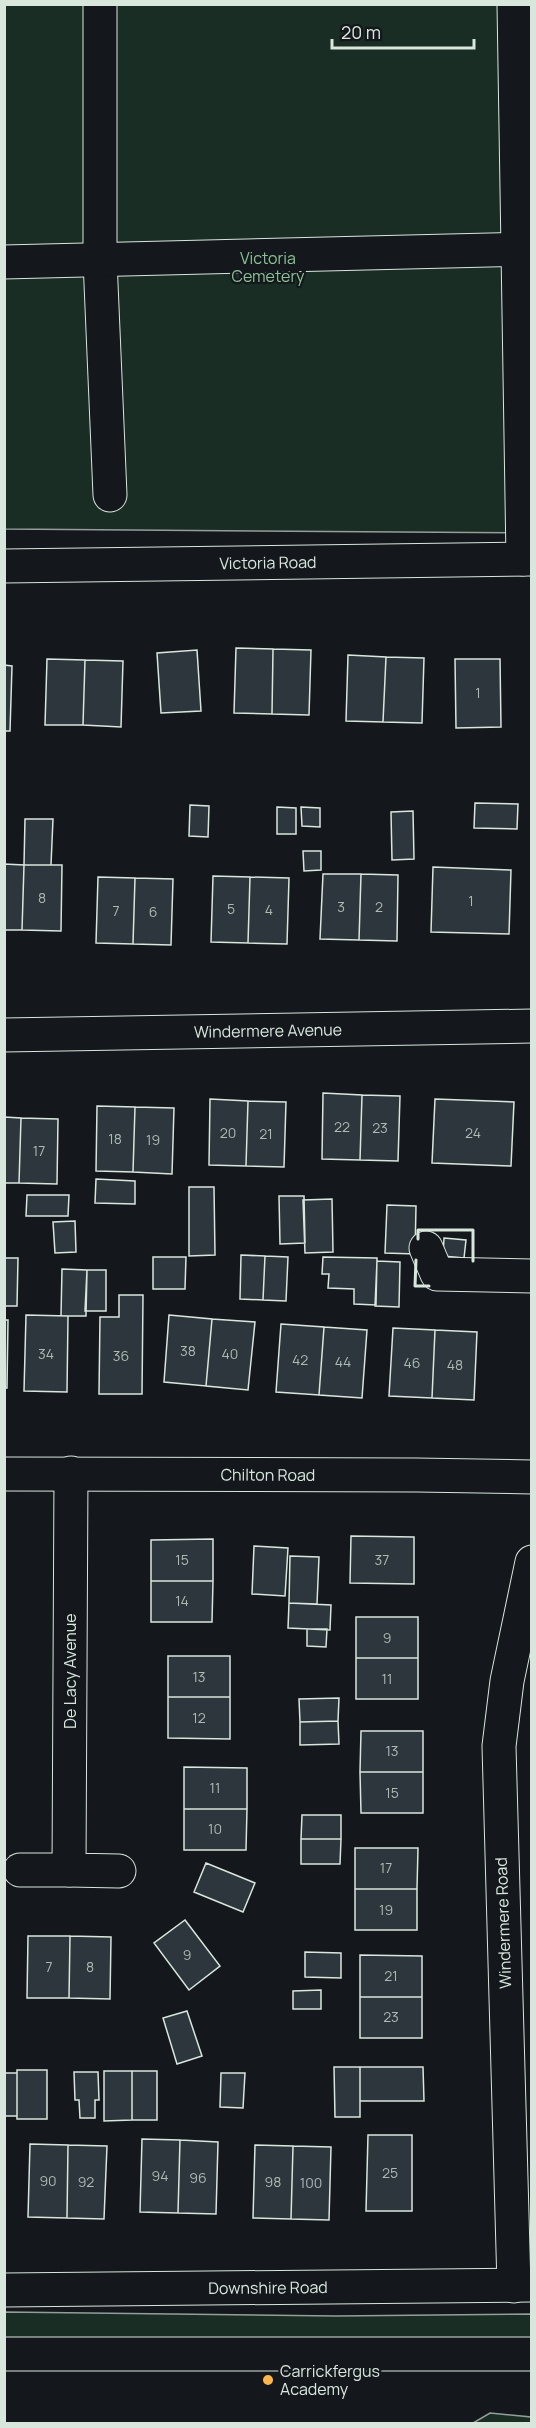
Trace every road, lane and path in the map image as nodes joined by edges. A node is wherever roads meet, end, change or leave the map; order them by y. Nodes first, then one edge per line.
1 (100, 4) edge
2 (514, 4) edge
3 (525, 249) edge
4 (100, 260) junction
5 (4, 262) edge
6 (110, 495) dead end
7 (527, 559) edge
8 (4, 566) edge
9 (531, 1026) edge
10 (4, 1035) edge
11 (426, 1248) dead end
12 (531, 1276) edge
13 (71, 1473) junction
14 (4, 1474) edge
15 (531, 1478) edge
16 (531, 1562) edge
17 (20, 1870) dead end
18 (69, 1870) junction
19 (119, 1870) dead end
20 (523, 2286) edge
21 (4, 2290) edge
22 (4, 2354) edge
23 (531, 2354) edge

1 - 4 street
2 - 3 street
3 - 4 street
3 - 7 street
4 - 5 street
4 - 6 street
7 - 8 street, Victoria Road
9 - 10 street, Windermere Avenue
11 - 12 street
13 - 14 street, Chilton Road
13 - 15 street, Chilton Road
13 - 18 street, De Lacy Avenue
16 - 20 street, Windermere Road
17 - 18 street
18 - 19 street
20 - 21 street, Downshire Road
22 - 23 street

